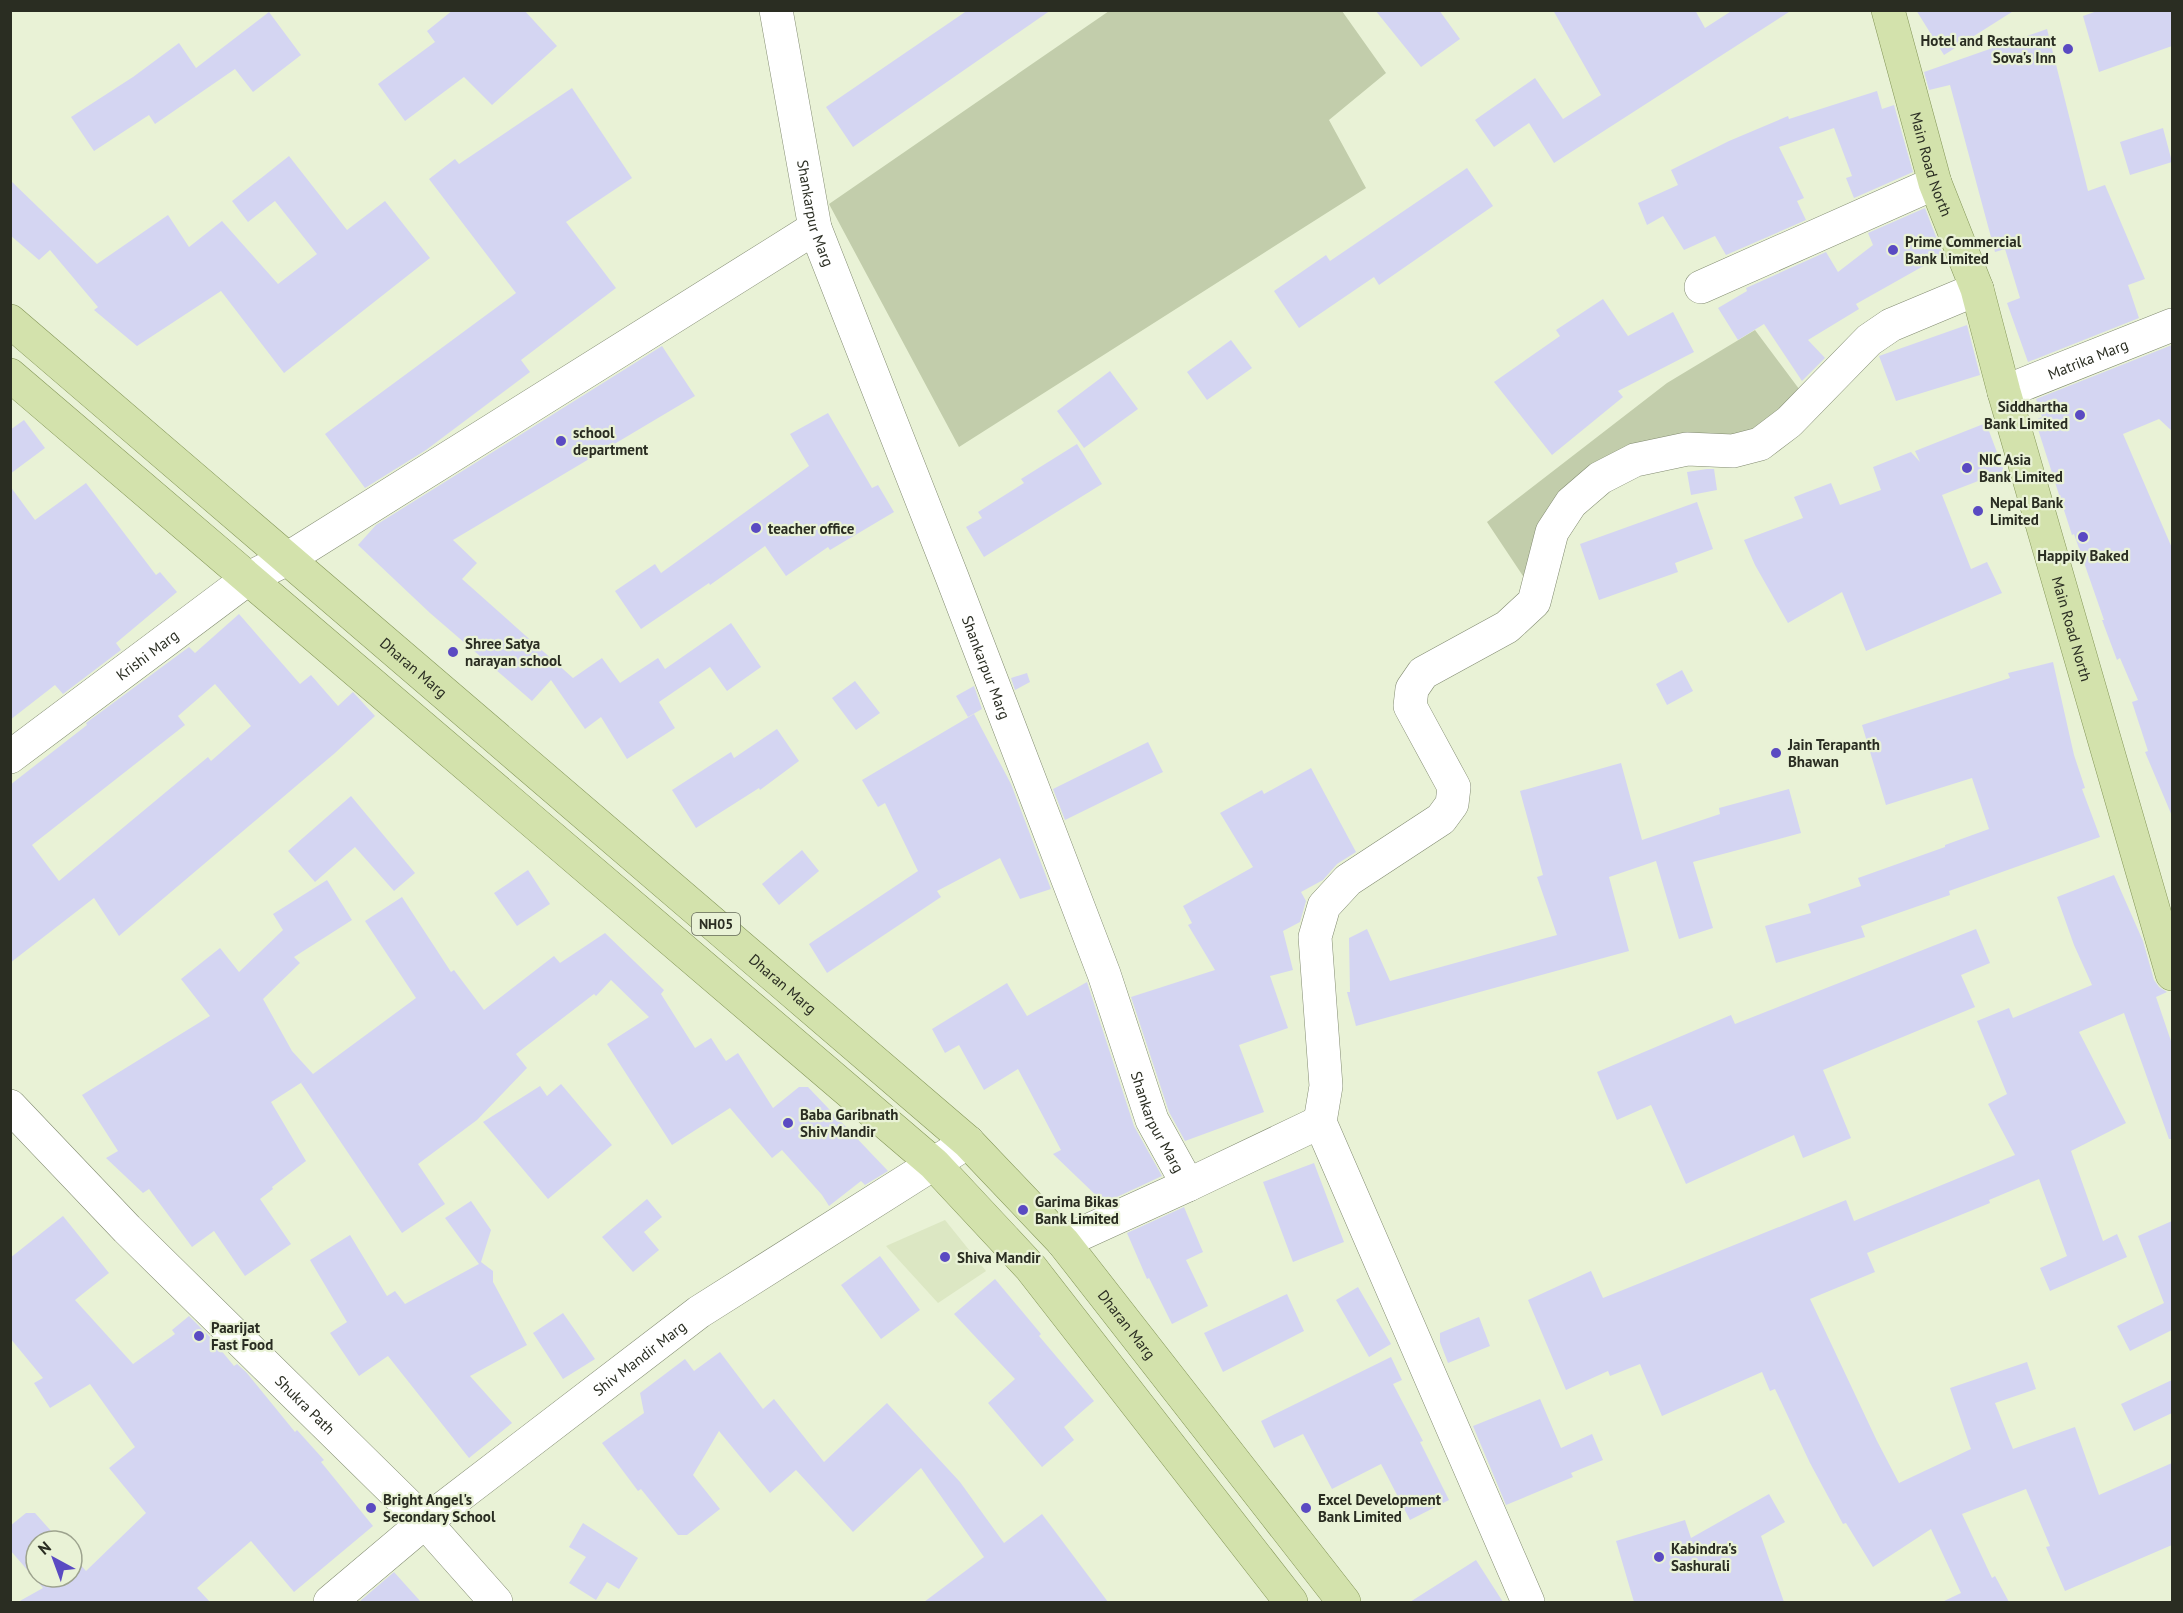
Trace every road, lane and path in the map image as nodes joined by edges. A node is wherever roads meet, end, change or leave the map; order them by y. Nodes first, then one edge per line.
1 (776, 10) edge
2 (1888, 10) edge
3 (1935, 183) junction
4 (815, 228) junction
5 (1701, 287) dead end
6 (1977, 289) junction
7 (10, 321) edge
8 (2172, 325) edge
9 (10, 375) edge
10 (2004, 392) junction
11 (287, 559) junction
12 (249, 578) junction
13 (10, 757) edge
14 (2172, 974) edge
15 (10, 1106) edge
16 (1320, 1122) junction
17 (968, 1142) junction
18 (934, 1164) junction
19 (1188, 1185) junction
20 (1063, 1242) junction
21 (425, 1522) junction
22 (330, 1602) edge
23 (496, 1602) edge
24 (1291, 1602) edge
25 (1344, 1602) edge
26 (1528, 1602) edge

1 - 4 street, Shankarpur Marg
2 - 3 main road, Main Road North
3 - 5 street
3 - 6 main road, Main Road North
4 - 11 street, Krishi Marg
4 - 19 street, Shankarpur Marg
6 - 10 main road, Main Road North
6 - 16 street
7 - 11 main road, Dharan Marg / NH05
8 - 10 street, Matrika Marg
9 - 12 main road, NH05
10 - 14 main road, Main Road North
11 - 12 street, Krishi Marg
11 - 17 main road, Dharan Marg / NH05
12 - 13 street, Krishi Marg
12 - 18 main road, NH05
15 - 21 street, Shukra Path
16 - 19 street
16 - 26 street
17 - 18 street, Shiv Mandir Marg
17 - 20 main road, Dharan Marg / NH05
18 - 21 street, Shiv Mandir Marg
18 - 24 main road, NH05
19 - 20 street, Shankarpur Marg
20 - 25 main road, Dharan Marg / NH05
21 - 22 street, Shiv Mandir Marg
21 - 23 street, Shukra Path

